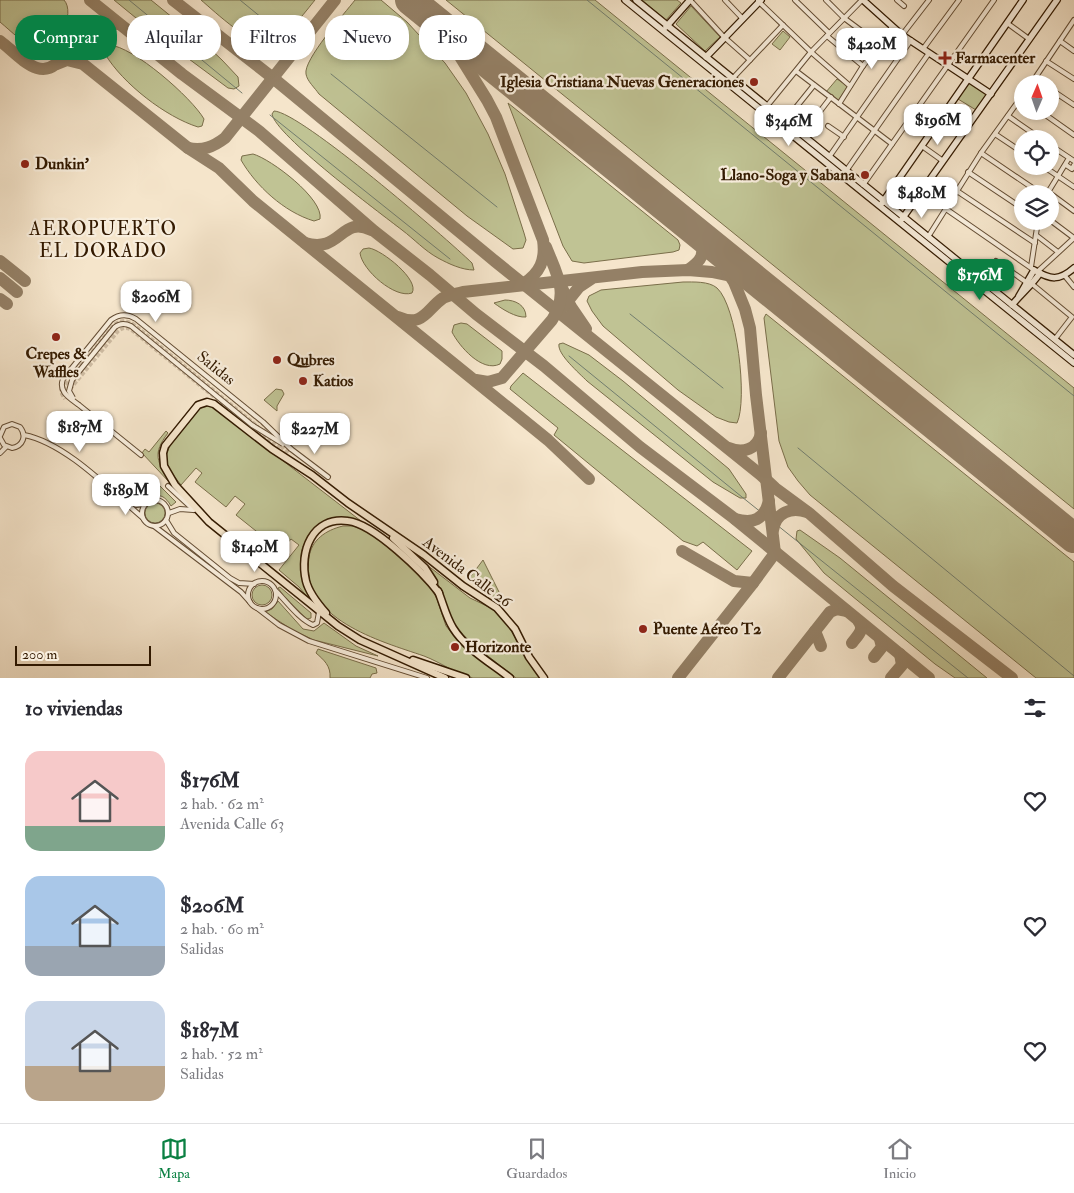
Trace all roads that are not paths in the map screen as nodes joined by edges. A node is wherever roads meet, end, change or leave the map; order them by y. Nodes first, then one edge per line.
1 (625, 0) edge
2 (636, 0) edge
3 (690, 0) edge
4 (725, 0) edge
5 (795, 0) edge
6 (826, 0) edge
7 (862, 0) edge
8 (897, 0) edge
9 (929, 0) edge
10 (959, 0) edge
11 (994, 0) edge
12 (1023, 0) edge
13 (1057, 0) edge
14 (759, 1) edge
15 (904, 6) dead end
16 (743, 18) junction
17 (844, 18) junction
18 (1074, 21) edge
19 (1007, 23) junction
20 (783, 25) junction
21 (892, 27) junction
22 (665, 28) junction
23 (828, 34) junction
24 (902, 35) junction
25 (724, 37) junction
26 (1029, 39) junction
27 (910, 40) junction
28 (1060, 41) junction
29 (879, 44) junction
30 (924, 49) junction
31 (1074, 51) edge
32 (811, 52) junction
33 (930, 53) junction
34 (706, 56) junction
35 (750, 60) junction
36 (1046, 61) junction
37 (948, 65) junction
38 (863, 66) junction
39 (796, 71) junction
40 (1037, 75) edge
41 (733, 78) junction
42 (968, 79) junction
43 (1074, 79) edge
44 (814, 85) junction
45 (850, 86) junction
46 (991, 94) junction
47 (1059, 95) edge
48 (831, 97) junction
49 (839, 104) junction
50 (1074, 105) edge
51 (767, 106) junction
52 (1014, 108) edge
53 (1008, 116) junction
54 (857, 117) junction
55 (1053, 120) edge
56 (785, 121) junction
57 (828, 126) dead end
58 (874, 130) junction
59 (1028, 130) edge
60 (802, 134) junction
61 (995, 134) junction
62 (1074, 135) edge
63 (844, 137) junction
64 (892, 144) junction
65 (922, 146) junction
66 (1014, 147) edge
67 (1059, 151) edge
68 (981, 153) junction
69 (829, 157) junction
70 (1069, 158) junction
71 (943, 161) junction
72 (1074, 162) edge
73 (1066, 164) junction
74 (846, 171) junction
75 (968, 172) junction
76 (1058, 176) junction
77 (864, 185) junction
78 (1029, 185) edge
79 (1052, 185) edge
80 (1074, 187) edge
81 (957, 191) junction
82 (1059, 200) edge
83 (1014, 203) edge
84 (882, 204) junction
85 (946, 209) junction
86 (1074, 210) edge
87 (902, 220) junction
88 (1059, 227) edge
89 (1037, 230) edge
90 (1036, 235) junction
91 (928, 237) junction
92 (1074, 238) edge
93 (1035, 243) junction
94 (1058, 252) junction
95 (996, 261) dead end
96 (1074, 268) edge
97 (1035, 270) junction
98 (1065, 276) junction
99 (1029, 283) junction
100 (1074, 287) edge
101 (1012, 305) junction
102 (1054, 339) junction
103 (1074, 355) edge
104 (1074, 363) edge
105 (79, 404) junction
106 (24, 435) junction
107 (0, 437) edge
108 (1, 444) edge
109 (6, 447) junction
110 (291, 449) junction
111 (0, 453) edge
112 (141, 455) dead end
113 (328, 477) dead end
114 (168, 486) dead end
115 (122, 499) junction
116 (145, 504) junction
117 (195, 510) junction
118 (169, 513) junction
119 (143, 518) junction
120 (166, 520) junction
121 (209, 522) junction
122 (378, 525) junction
123 (154, 526) junction
124 (254, 584) junction
125 (274, 589) junction
126 (439, 593) junction
127 (250, 602) junction
128 (257, 608) junction
129 (319, 612) junction
130 (338, 626) junction
131 (374, 646) junction
132 (427, 678) edge
133 (445, 678) edge
134 (466, 678) edge
135 (510, 678) edge
136 (544, 678) edge

1 - 22 main road
2 - 22 main road
3 - 22 main road
3 - 25 street
4 - 16 street
5 - 23 street
6 - 17 street
7 - 17 street
7 - 21 main road
8 - 15 street
9 - 24 street
10 - 30 street
11 - 37 street
12 - 19 main road
13 - 26 main road
14 - 16 main road
14 - 20 street
16 - 25 main road
17 - 23 street
17 - 29 street
18 - 28 street
19 - 26 street
19 - 42 main road
20 - 32 street
20 - 35 street
21 - 24 main road
21 - 29 street
22 - 34 main road
22 - 84 main road
23 - 32 street
23 - 38 street
24 - 27 main road
25 - 34 main road
25 - 35 street
26 - 46 main road
27 - 30 main road
27 - 54 street
28 - 31 street
28 - 36 street
29 - 38 street
30 - 33 main road
32 - 39 street
32 - 45 street
33 - 37 main road
33 - 58 street
34 - 41 main road
35 - 41 street
36 - 40 street
36 - 43 street
37 - 42 main road
37 - 64 street
38 - 45 street
39 - 44 street
39 - 51 street
41 - 51 main road
42 - 46 main road
42 - 65 main road
44 - 48 street
44 - 56 street
45 - 49 street
46 - 71 main road
47 - 50 street
48 - 49 street
48 - 60 street
49 - 54 street
51 - 56 main road
52 - 53 street
53 - 59 street
53 - 61 street
54 - 58 street
54 - 63 street
55 - 62 street
56 - 60 main road
57 - 63 street
58 - 64 street
58 - 74 street
60 - 69 main road
61 - 66 street
61 - 68 street
63 - 69 street
64 - 77 street
65 - 71 street
65 - 84 main road
67 - 70 street
68 - 75 street
68 - 78 street
69 - 74 main road
70 - 72 street
70 - 73 street
71 - 87 main road
72 - 73 street
73 - 76 street
74 - 77 main road
75 - 81 street
75 - 83 street
76 - 79 street
76 - 80 street
77 - 84 main road
81 - 85 street
81 - 93 street
82 - 86 street
84 - 87 main road
85 - 91 street
85 - 97 street
87 - 91 main road
87 - 104 main road
88 - 92 street
89 - 90 street
90 - 93 street
90 - 94 street
91 - 101 main road
92 - 94 street
93 - 97 street
94 - 97 street
95 - 99 street
96 - 98 main road
97 - 98 main road
97 - 99 main road
98 - 100 street
99 - 101 main road
99 - 102 street
101 - 102 main road
102 - 103 main road
105 - 110 street, Salidas, bridge
105 - 110 street, Salidas, bridge
105 - 112 street, Salidas
106 - 107 street
106 - 109 street
106 - 115 street
107 - 108 street
108 - 109 street
109 - 111 street
110 - 113 street, Salidas
114 - 117 street
115 - 116 street
115 - 119 street
116 - 118 street
116 - 119 street
117 - 118 street
117 - 121 street
118 - 120 street
119 - 123 street
120 - 123 street
120 - 124 street
121 - 122 main road, Avenida Calle 26
121 - 129 main road, Avenida Calle 26
122 - 126 main road, Avenida Calle 26
122 - 136 main road, Avenida Calle 26
123 - 127 street
124 - 125 street
124 - 127 street
125 - 128 street
125 - 129 street
126 - 130 main road
126 - 135 main road, Avenida Calle 26
127 - 128 street
128 - 132 street
129 - 130 main road, Avenida Calle 26
130 - 131 main road, Avenida Calle 26
131 - 133 main road, Avenida Calle 26
131 - 134 main road, Avenida Calle 26

